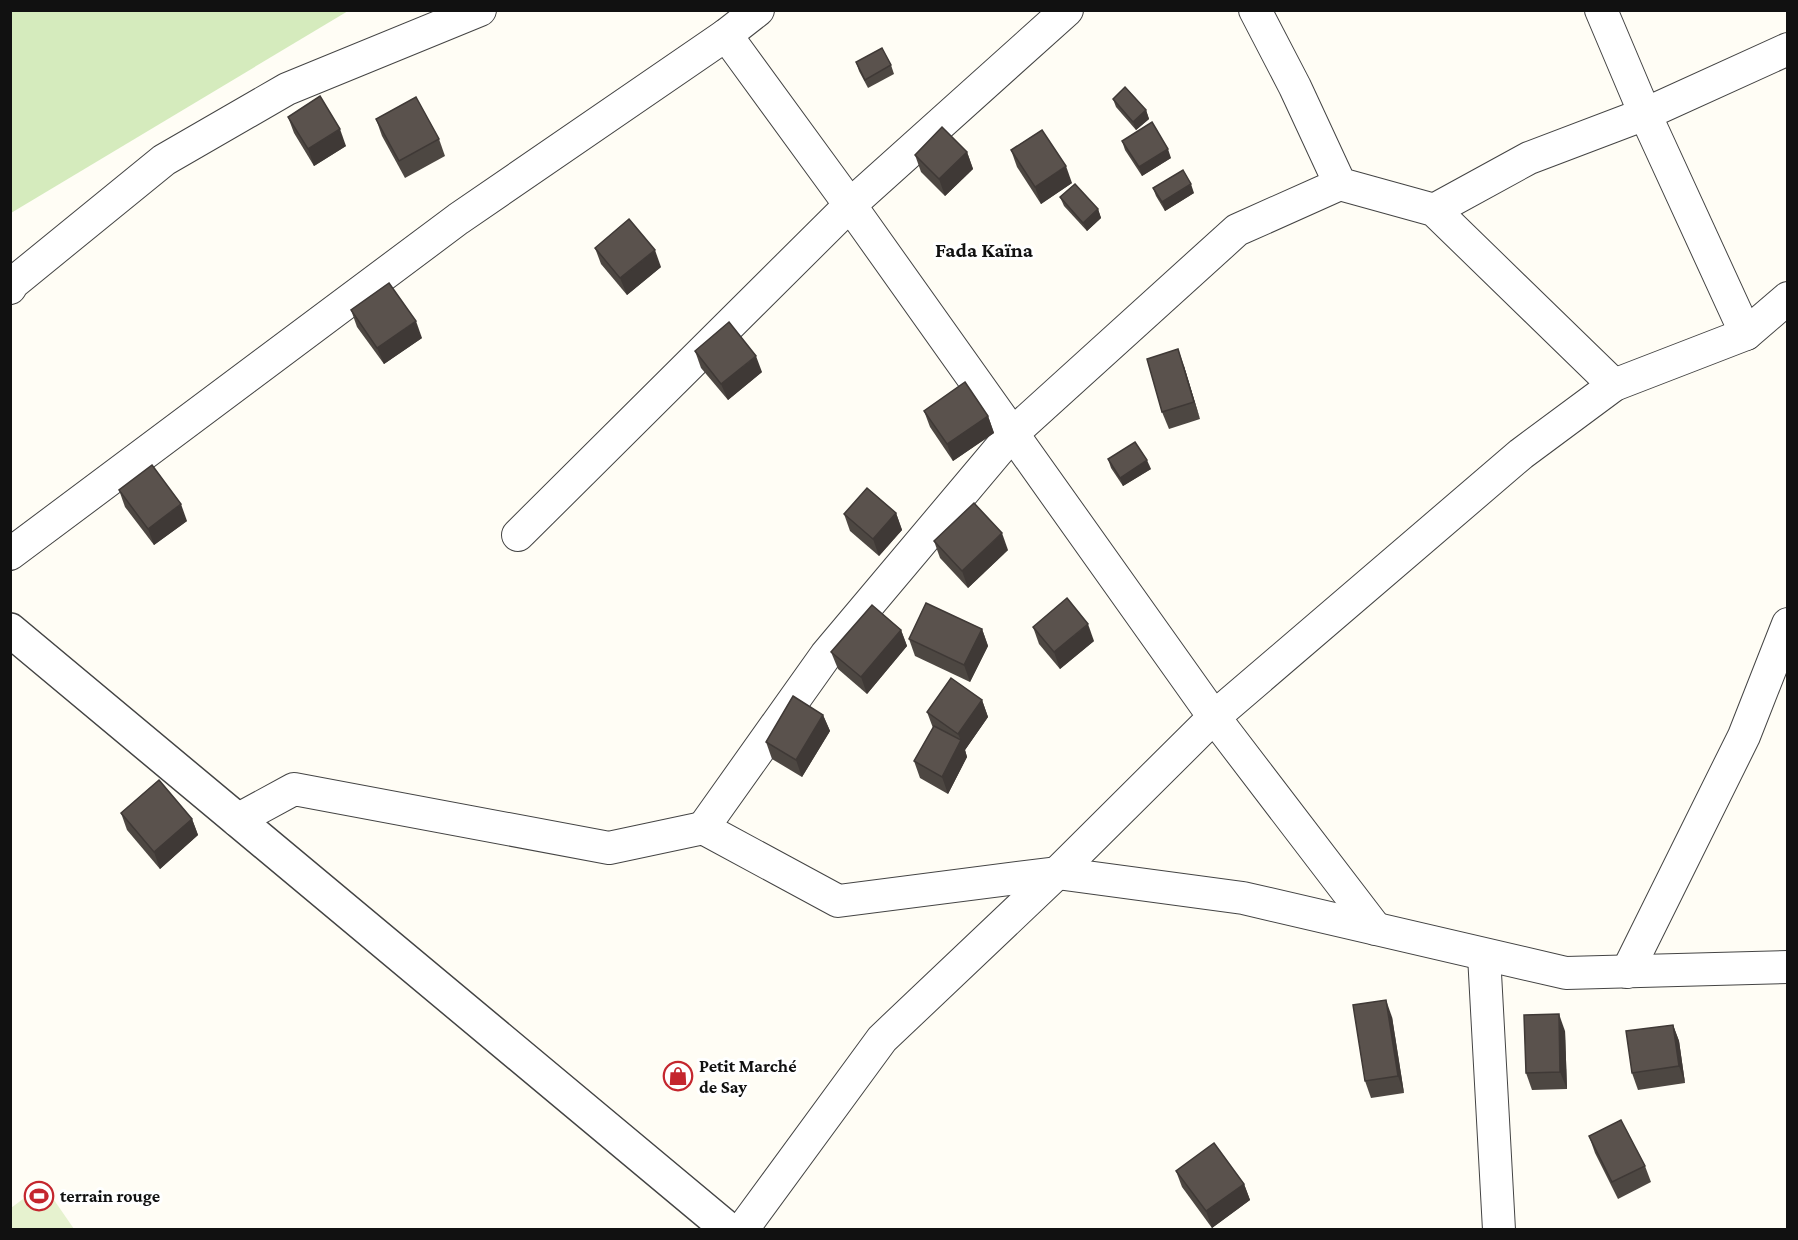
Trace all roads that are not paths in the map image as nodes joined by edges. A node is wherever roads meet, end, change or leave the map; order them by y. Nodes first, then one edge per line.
1 (480, 10) edge
2 (758, 10) edge
3 (1067, 10) edge
4 (1255, 10) edge
5 (1601, 10) edge
6 (726, 35) junction
7 (1788, 49) edge
8 (1645, 114) junction
9 (1340, 184) junction
10 (850, 205) junction
11 (1434, 210) junction
12 (10, 288) edge
13 (1788, 298) edge
14 (1746, 334) junction
15 (1614, 385) junction
16 (1012, 434) junction
17 (518, 535) dead end
18 (10, 554) edge
19 (1788, 624) edge
20 (10, 630) edge
21 (1214, 717) junction
22 (237, 820) junction
23 (703, 828) junction
24 (1057, 873) junction
25 (1376, 929) junction
26 (1484, 955) junction
27 (1787, 969) edge
28 (1627, 972) junction
29 (729, 1230) edge
30 (742, 1230) edge
31 (1499, 1230) edge

1 - 12 street
2 - 6 street
3 - 10 street
4 - 9 street
5 - 8 street
6 - 10 street
6 - 18 street
7 - 8 street
8 - 11 street
8 - 14 street
9 - 11 street
9 - 16 street
10 - 16 street
10 - 17 street
11 - 15 street
13 - 14 street
14 - 15 street
15 - 21 street
16 - 21 street
16 - 23 street
19 - 28 street
20 - 22 street
21 - 24 street
21 - 25 street
22 - 23 street
22 - 29 street
23 - 24 street
24 - 25 street
24 - 30 street
25 - 26 street
26 - 28 street
26 - 31 street
27 - 28 street

